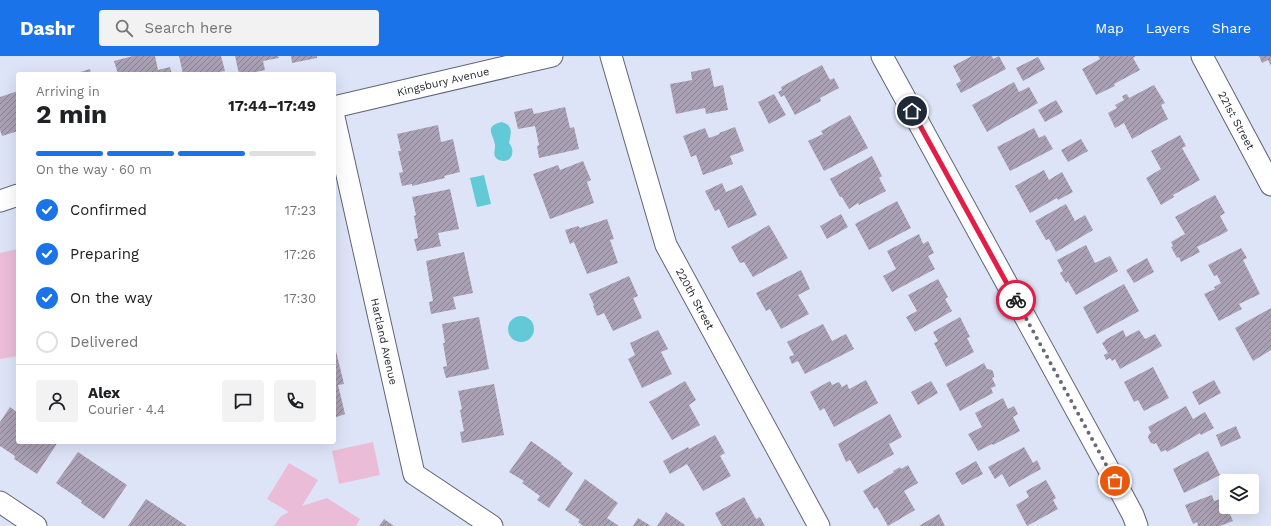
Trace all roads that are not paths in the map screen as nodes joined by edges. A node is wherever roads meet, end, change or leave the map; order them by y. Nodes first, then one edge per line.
1 (552, 56) edge
2 (611, 56) edge
3 (882, 56) edge
4 (1202, 56) edge
5 (336, 107) edge
6 (336, 126) edge
7 (1271, 185) edge
8 (16, 196) edge
9 (0, 201) edge
10 (0, 502) edge
11 (36, 526) edge
12 (492, 526) edge
13 (819, 526) edge
14 (1137, 526) edge

1 - 5 street, Kingsbury Avenue
2 - 13 street, 220th Street
3 - 14 street
4 - 7 street, 221st Street
6 - 12 street, Hartland Avenue
8 - 9 street
10 - 11 street

